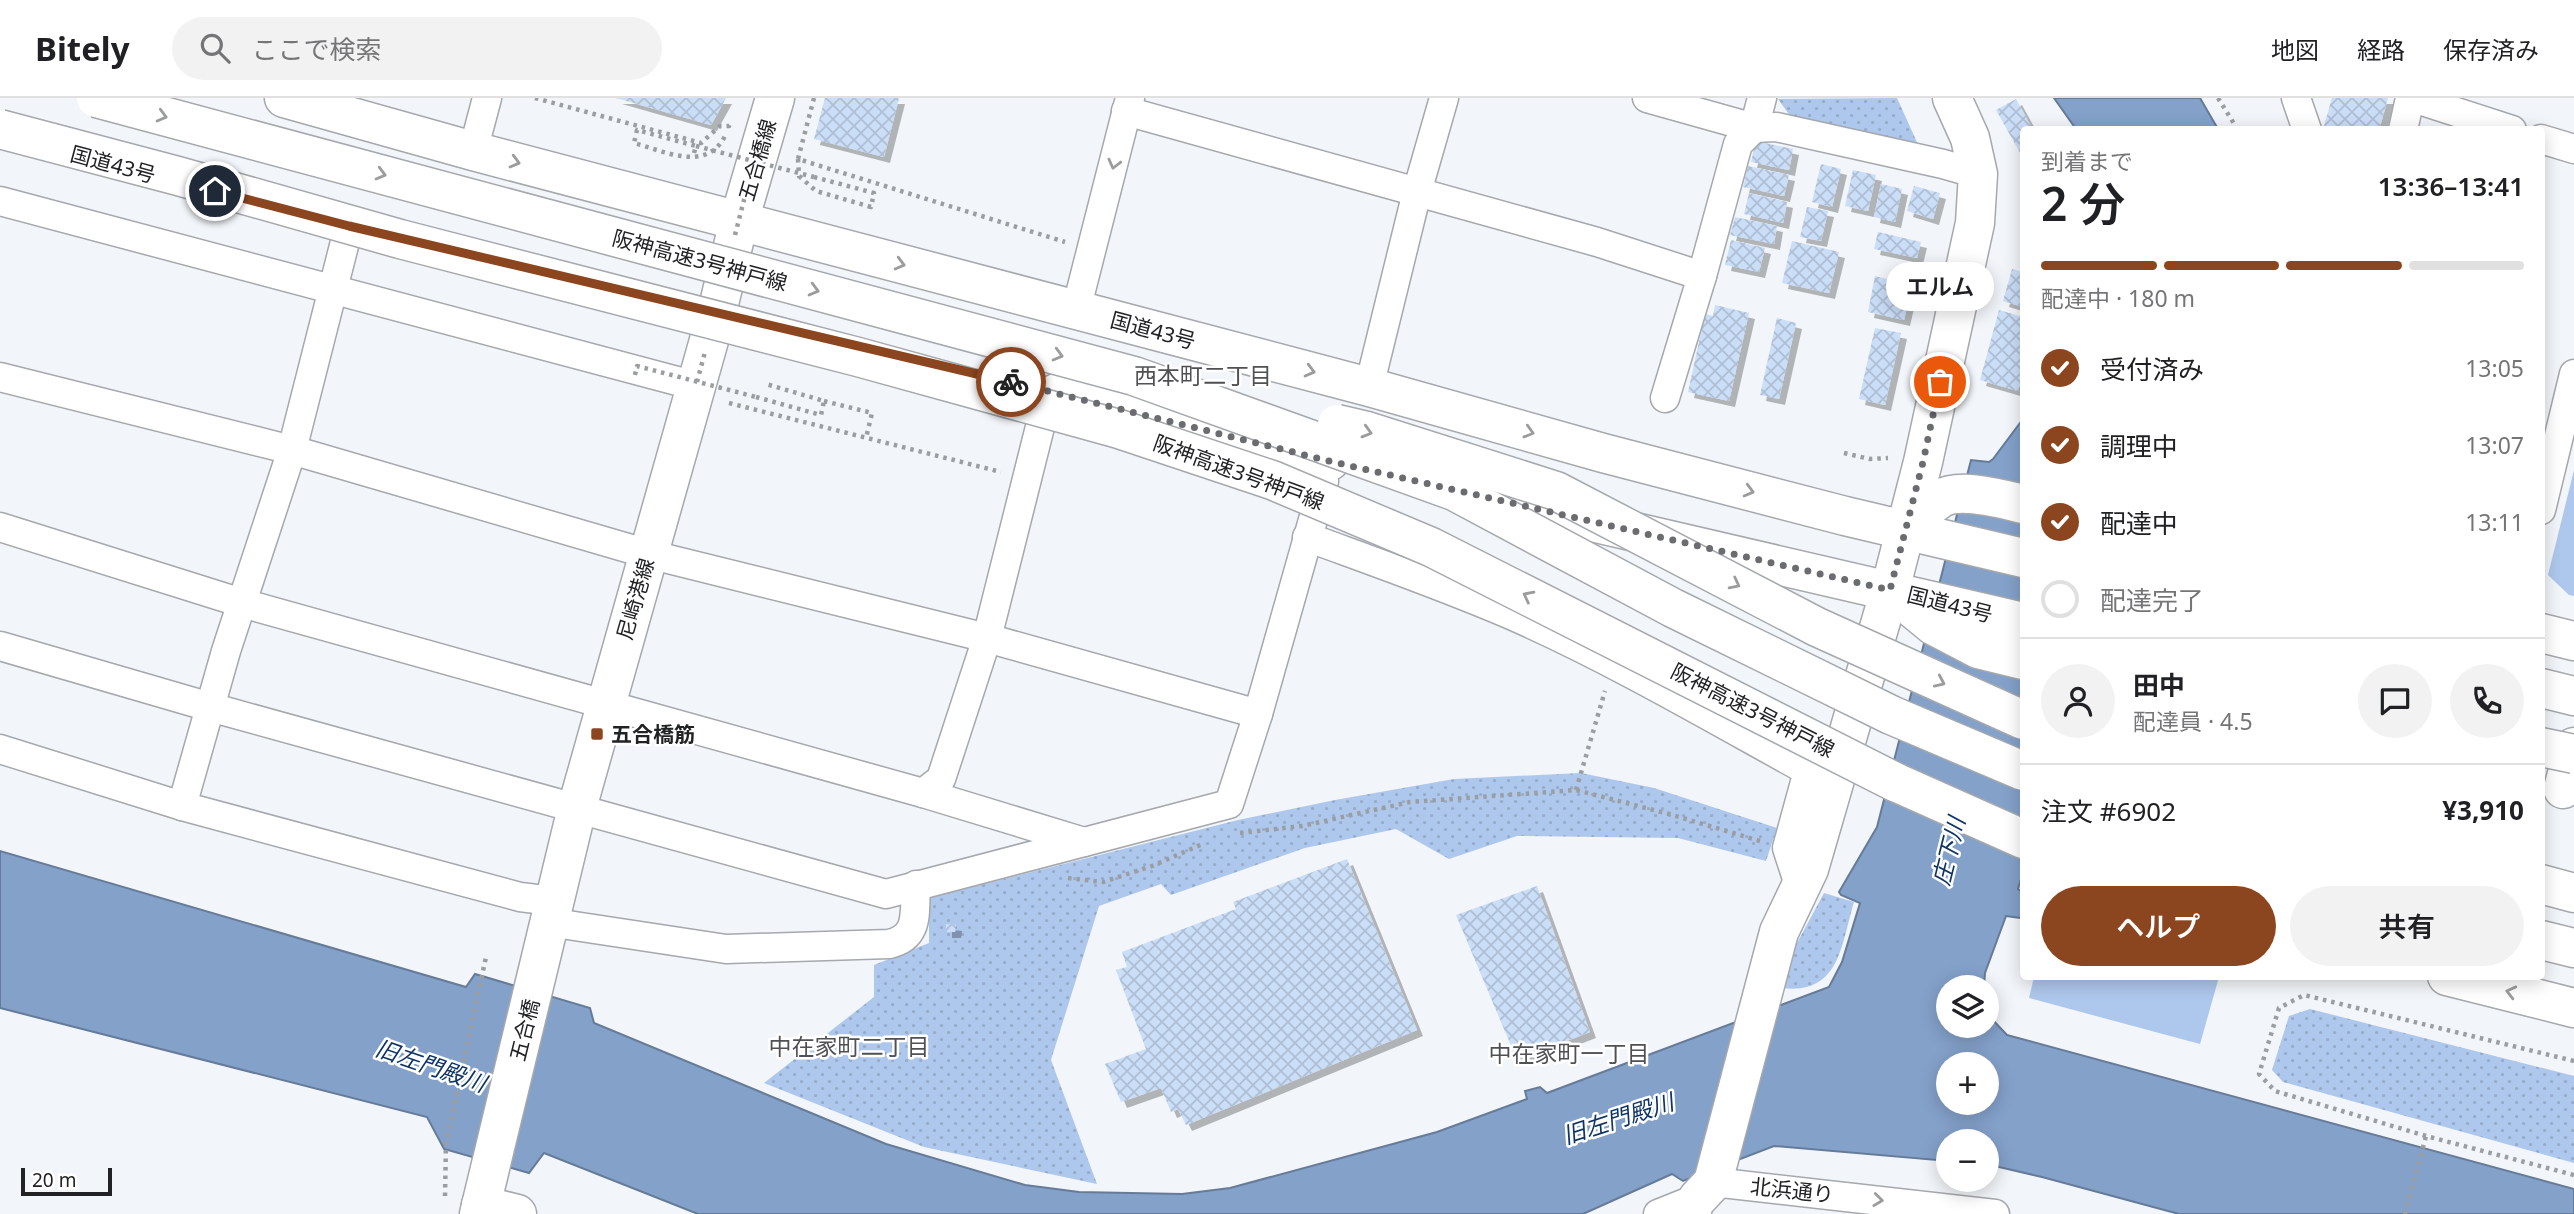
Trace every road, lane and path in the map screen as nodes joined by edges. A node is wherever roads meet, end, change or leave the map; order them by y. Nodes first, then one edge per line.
1 (96, 98) edge
2 (284, 98) edge
3 (487, 98) edge
4 (535, 98) edge
5 (775, 98) edge
6 (814, 98) edge
7 (1444, 98) edge
8 (1647, 98) edge
9 (1762, 98) edge
10 (1952, 98) edge
11 (2218, 98) edge
12 (2296, 98) edge
13 (2412, 98) edge
14 (1128, 105) edge
15 (732, 116) dead end
16 (729, 126) junction
17 (2236, 126) edge
18 (2306, 126) edge
19 (2404, 126) edge
20 (2500, 126) edge
21 (1754, 128) junction
22 (0, 132) edge
23 (2545, 140) edge
24 (696, 146) junction
25 (2574, 149) edge
26 (473, 150) junction
27 (694, 156) junction
28 (798, 159) junction
29 (1978, 174) junction
30 (1417, 192) junction
31 (0, 201) edge
32 (739, 221) junction
33 (349, 226) junction
34 (1093, 251) junction
35 (1702, 276) junction
36 (333, 291) junction
37 (1076, 310) junction
38 (717, 312) junction
39 (2574, 374) edge
40 (635, 375) dead end
41 (1134, 376) junction
42 (0, 377) edge
43 (766, 384) dead end
44 (696, 386) junction
45 (1369, 387) junction
46 (1049, 391) junction
47 (1665, 398) dead end
48 (824, 401) junction
49 (729, 403) dead end
50 (866, 438) junction
51 (292, 450) junction
52 (1844, 453) dead end
53 (1897, 458) dead end
54 (1329, 461) junction
55 (1026, 479) junction
56 (2545, 494) edge
57 (2020, 503) edge
58 (0, 527) edge
59 (1905, 529) junction
60 (1307, 537) junction
61 (648, 554) junction
62 (2020, 557) edge
63 (1890, 590) junction
64 (242, 603) junction
65 (1936, 614) junction
66 (2020, 622) edge
67 (2545, 634) edge
68 (987, 638) junction
69 (2574, 641) edge
70 (0, 646) edge
71 (2020, 659) edge
72 (1612, 664) junction
73 (2545, 689) edge
74 (2574, 696) edge
75 (606, 704) junction
76 (210, 707) junction
77 (1258, 714) junction
78 (2020, 719) edge
79 (2574, 747) edge
80 (0, 749) edge
81 (2545, 753) edge
82 (2020, 770) edge
83 (2563, 780) edge
84 (1576, 790) junction
85 (938, 791) junction
86 (182, 806) junction
87 (577, 808) junction
88 (1238, 833) dead end
89 (2020, 838) edge
90 (1213, 839) dead end
91 (1084, 842) junction
92 (1787, 848) junction
93 (1055, 849) junction
94 (2545, 885) edge
95 (916, 886) junction
96 (1800, 888) junction
97 (2574, 893) edge
98 (550, 911) junction
99 (2545, 941) edge
100 (2574, 948) edge
101 (486, 957) dead end
102 (536, 978) joint
103 (2463, 980) edge
104 (2574, 1008) edge
105 (2574, 1061) edge
106 (2426, 1136) junction
107 (2574, 1175) edge
108 (446, 1184) dead end
109 (1706, 1190) edge
110 (492, 1211) edge
111 (1658, 1214) edge
112 (1995, 1214) edge
113 (2405, 1214) edge

1 -> 41 main road, 阪神高速3号神戸線, bridge
2 - 26 main road, 国道43号
3 - 26 street
4 - 16 path
5 - 32 main road, 五合橋線
6 - 28 path
7 - 30 street
8 - 21 street
9 - 21 street
10 - 29 main road
11 - 17 path
12 - 18 street
13 - 19 street
13 - 20 street
14 - 30 street
14 -> 34 street
15 - 16 path
16 - 27 path
21 - 29 street
21 - 35 street
22 - 33 main road, 国道43号
89 -> 22 main road, 阪神高速3号神戸線, bridge
23 - 25 street
24 - 27 path, bridge
24 - 27 path
24 - 28 path, bridge
26 -> 32 main road, 国道43号
28 - 34 path
29 - 59 main road
30 - 35 street
30 - 45 street
31 - 36 street
32 -> 37 main road, 国道43号
32 - 38 main road, 尼崎港線
33 - 36 street
33 - 38 main road, 国道43号
34 - 37 street
35 - 47 street
36 - 44 street
36 - 51 street
37 -> 45 main road, 国道43号
38 - 44 main road, 尼崎港線
38 - 46 main road, 国道43号
39 - 56 street
40 - 48 path, bridge
41 -> 78 main road, bridge
41 - 82 main road, 阪神高速3号神戸線, bridge
42 - 51 street
43 - 48 path
44 - 61 main road, 尼崎港線
45 -> 59 main road, 国道43号
46 - 54 main road, 国道43号
46 - 55 street
48 - 50 path
49 - 50 path
50 - 55 path
51 - 61 street
51 - 64 street
52 - 53 path
54 - 60 street
54 - 63 main road, 国道43号
55 - 68 street
57 - 59 main road
58 - 64 street
59 - 62 main road, 国道43号
59 - 63 main road
60 - 72 street
60 - 77 street
61 - 68 street
61 - 75 main road, 尼崎港線
63 - 65 main road, 国道43号
63 - 96 main road
64 - 75 street
64 - 76 street
65 - 66 main road, 国道43号
65 - 71 main road
67 - 69 main road
68 - 77 street
68 - 85 street
70 - 76 street
72 - 84 path
72 - 92 street
73 - 74 main road
75 - 85 street
75 - 87 main road, 尼崎港線
76 - 86 street
76 - 87 street
77 - 91 street
79 - 83 main road
80 - 86 street
81 - 83 main road, bridge
84 - 88 path
84 - 92 path
85 - 91 street
86 - 98 street
87 - 95 street
87 - 98 main road, 尼崎港線
90 - 93 path
91 - 93 street
92 - 96 street
93 - 95 street
94 - 97 main road
95 - 98 street
96 - 109 main road
98 - 102 main road, 尼崎港線
99 - 100 main road
101 - 108 path
102 - 110 main road, 五合橋
104 -> 103 main road
105 - 106 path
106 - 107 path
106 - 113 path
109 - 111 street
109 -> 112 street, 北浜通り

